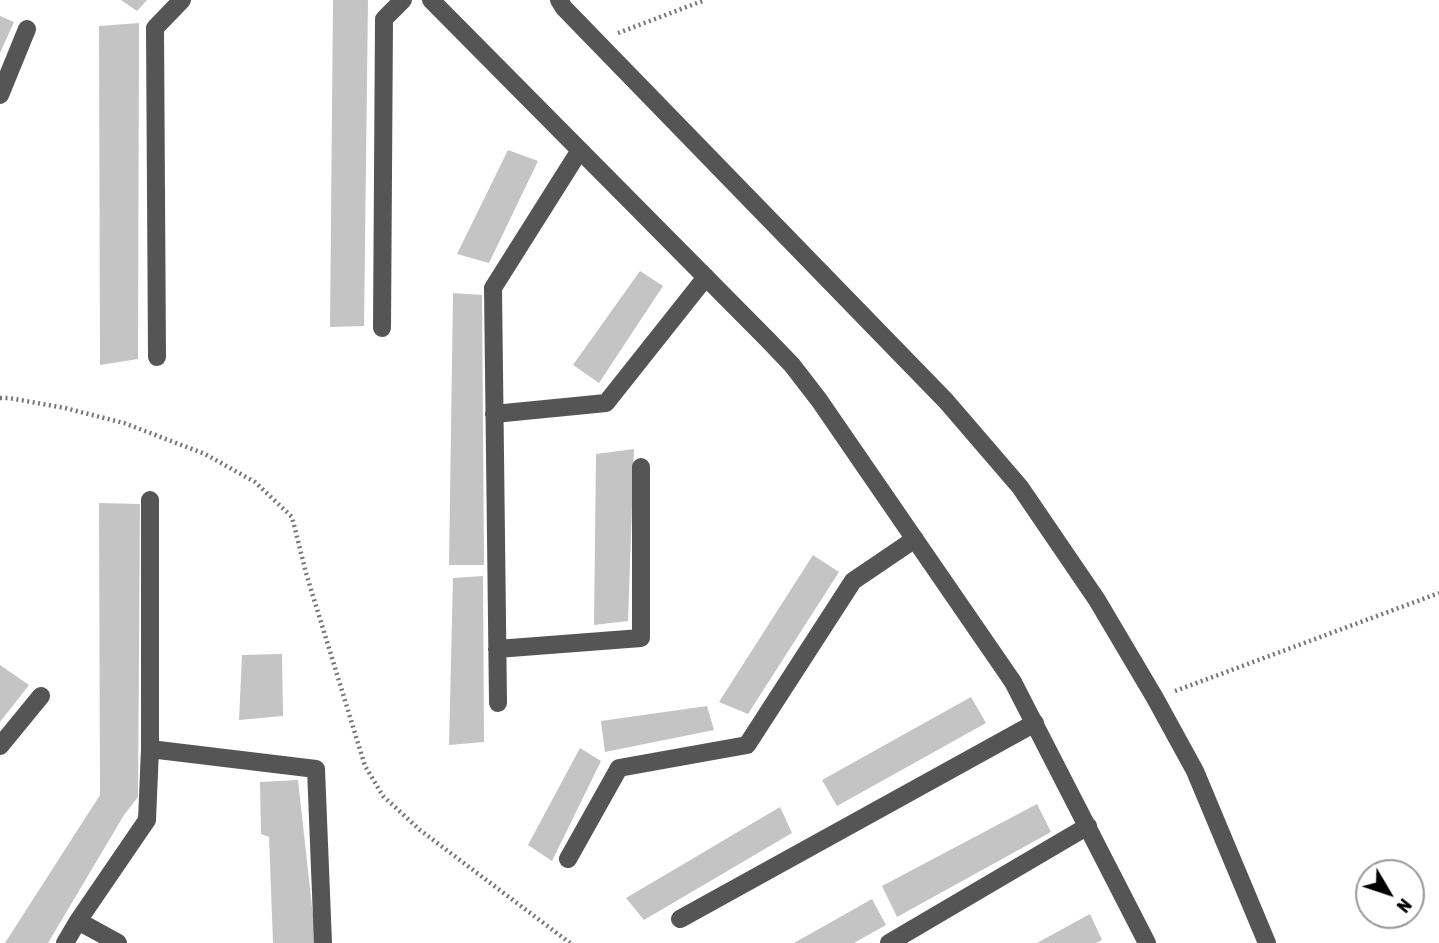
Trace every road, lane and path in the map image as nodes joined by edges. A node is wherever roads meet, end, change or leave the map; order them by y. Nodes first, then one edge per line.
1 (182, 0) edge
2 (403, 0) edge
3 (431, 0) edge
4 (559, 0) edge
5 (705, 0) edge
6 (27, 29) dead end
7 (598, 41) junction
8 (0, 96) edge
9 (580, 150) junction
10 (706, 277) junction
11 (382, 328) dead end
12 (156, 357) dead end
13 (0, 398) edge
14 (494, 414) junction
15 (641, 467) dead end
16 (150, 500) dead end
17 (915, 539) junction
18 (1439, 593) edge
19 (497, 649) junction
20 (41, 696) dead end
21 (1155, 698) junction
22 (499, 703) dead end
23 (1035, 723) junction
24 (0, 746) edge
25 (150, 749) junction
26 (1088, 827) junction
27 (568, 859) dead end
28 (680, 919) dead end
29 (78, 921) junction
30 (1143, 942) edge
31 (65, 943) edge
32 (118, 943) edge
33 (323, 943) edge
34 (570, 943) edge
35 (889, 943) edge
36 (1267, 943) edge

1 - 12 street
2 - 11 street
3 - 9 street
4 - 7 street
5 - 7 path
6 - 8 street
7 - 21 street
9 - 10 street
9 - 14 street
10 - 14 street
10 - 17 street
13 - 34 path
14 - 19 street
15 - 19 street
16 - 25 street
17 - 23 street
17 - 27 street
18 - 21 path
19 - 22 street
20 - 24 street
21 - 36 street
23 - 26 street
23 - 28 street
25 - 29 street
25 - 33 street
26 - 30 street
26 - 35 street
29 - 31 street
29 - 32 street

